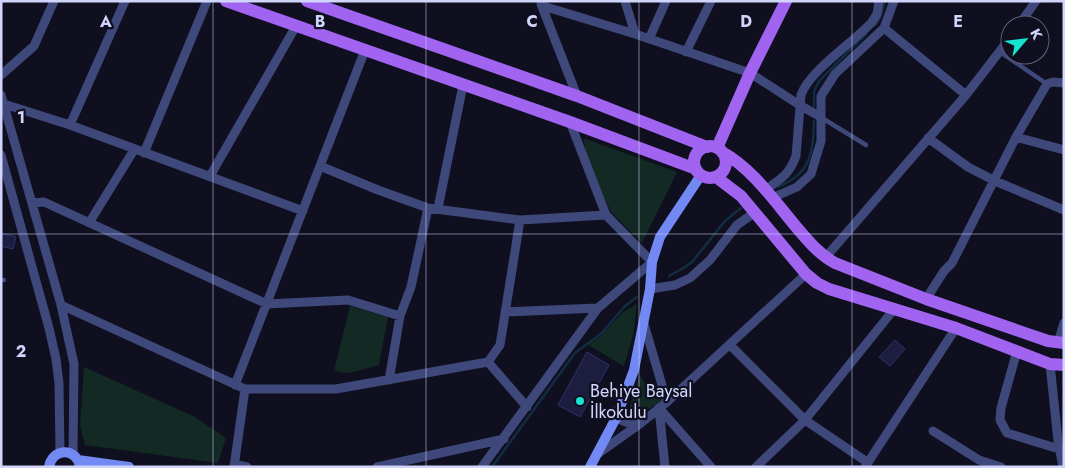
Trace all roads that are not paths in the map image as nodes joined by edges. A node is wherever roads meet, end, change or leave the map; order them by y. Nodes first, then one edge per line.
1 (54, 1) edge
2 (125, 1) edge
3 (207, 1) edge
4 (226, 1) edge
5 (307, 1) edge
6 (625, 1) edge
7 (666, 1) edge
8 (711, 1) edge
9 (786, 1) edge
10 (879, 1) edge
11 (894, 1) edge
12 (1032, 3) edge
13 (541, 4) edge
14 (1025, 15) edge
15 (296, 26) junction
16 (884, 28) junction
17 (635, 34) junction
18 (649, 39) junction
19 (365, 50) junction
20 (686, 52) junction
21 (1000, 52) edge
22 (1019, 65) edge
23 (750, 73) junction
24 (1, 74) edge
25 (1064, 82) edge
26 (1046, 84) junction
27 (463, 85) junction
28 (1, 94) edge
29 (966, 95) junction
30 (577, 96) junction
31 (4, 104) junction
32 (801, 106) junction
33 (821, 117) junction
34 (570, 122) junction
35 (70, 125) junction
36 (1016, 137) junction
37 (928, 138) junction
38 (866, 146) dead end
39 (715, 149) junction
40 (134, 150) junction
41 (1064, 150) edge
42 (144, 153) junction
43 (1, 156) edge
44 (320, 166) junction
45 (699, 172) junction
46 (210, 176) junction
47 (716, 177) junction
48 (995, 181) junction
49 (768, 194) junction
50 (32, 203) junction
51 (433, 208) junction
52 (303, 210) junction
53 (1064, 210) edge
54 (754, 212) junction
55 (606, 215) junction
56 (520, 220) junction
57 (89, 223) junction
58 (825, 258) junction
59 (652, 262) junction
60 (806, 274) junction
61 (650, 289) junction
62 (926, 299) junction
63 (268, 304) junction
64 (61, 306) junction
65 (598, 308) junction
66 (895, 308) junction
67 (505, 312) junction
68 (400, 316) junction
69 (1064, 323) edge
70 (644, 324) junction
71 (956, 328) junction
72 (1061, 343) edge
73 (730, 345) junction
74 (1017, 351) junction
75 (488, 362) junction
76 (1050, 364) junction
77 (1064, 365) edge
78 (389, 380) junction
79 (235, 385) junction
80 (245, 389) junction
81 (667, 402) junction
82 (526, 407) junction
83 (659, 408) junction
84 (616, 418) junction
85 (805, 420) junction
86 (641, 423) junction
87 (933, 431) dead end
88 (504, 439) junction
89 (1060, 443) edge
90 (60, 452) junction
91 (596, 455) junction
92 (77, 460) edge
93 (976, 463) edge
94 (866, 464) edge
95 (46, 466) edge
96 (234, 466) edge
97 (129, 467) edge
98 (247, 467) edge
99 (378, 467) edge
100 (482, 467) edge
101 (590, 467) edge
102 (665, 467) edge
103 (711, 467) edge
104 (756, 467) edge
105 (1001, 467) edge
106 (1063, 467) edge

1 - 24 street
2 - 35 street
3 - 42 street
4 - 15 main road
5 - 30 main road
6 - 17 street
7 - 18 street
8 - 20 street
9 - 23 main road
10 - 32 street
11 - 16 street
12 - 14 street
13 - 17 street
13 - 30 street
15 - 19 main road
15 - 46 street
16 - 29 street
16 - 33 street
17 - 18 street
18 - 20 street
19 - 27 main road
19 - 44 street
20 - 23 street
21 - 29 street
22 - 26 lane
23 - 32 street
23 - 39 main road
25 - 26 street
26 - 36 street
27 - 34 main road
27 - 51 street
28 - 31 street
29 - 37 street
30 - 39 main road
31 - 35 street
31 - 50 street
32 - 33 street
32 - 49 street
33 - 38 lane
33 - 49 street
34 - 45 main road
34 - 55 street
35 - 40 street
36 - 41 street
36 - 48 street
37 - 48 street
37 - 58 street
39 - 45 main road
39 - 47 main road
39 - 49 main road
40 - 42 street
40 - 57 street
42 - 46 street
43 - 90 street
44 - 51 street
44 - 52 street
45 - 47 main road
45 - 59 main road
46 - 52 street
47 - 54 main road
48 - 53 street
48 - 62 street
49 - 58 main road
50 - 57 street
50 - 64 street
51 - 56 street
51 - 68 street
52 - 63 street
54 - 60 main road
54 - 61 street
55 - 56 street
55 - 59 street
56 - 67 street
57 - 63 street
58 - 62 main road
59 - 61 main road
59 - 65 street
60 - 66 main road
60 - 73 street
61 - 70 main road
62 - 72 main road
63 - 68 street
63 - 79 street
64 - 79 street
64 - 92 street
65 - 67 street
65 - 82 street
66 - 71 main road
66 - 85 street
67 - 75 street
68 - 78 street
69 - 72 street
70 - 81 street
70 - 84 main road
71 - 74 main road
71 - 94 street
73 - 81 street
73 - 85 street
74 - 76 main road
74 - 89 street
75 - 78 street
75 - 82 street
76 - 77 main road
76 - 89 street
78 - 80 street
79 - 80 street
80 - 96 street
81 - 83 street
82 - 88 street
83 - 86 street
83 - 102 street
83 - 103 street
84 - 86 street
84 - 91 main road
85 - 94 street
85 - 104 street
86 - 91 street
87 - 93 street
88 - 99 street
88 - 100 street
89 - 106 street
90 - 92 main road
90 - 95 main road
91 - 101 main road
92 - 97 main road
93 - 105 street
96 - 98 street

